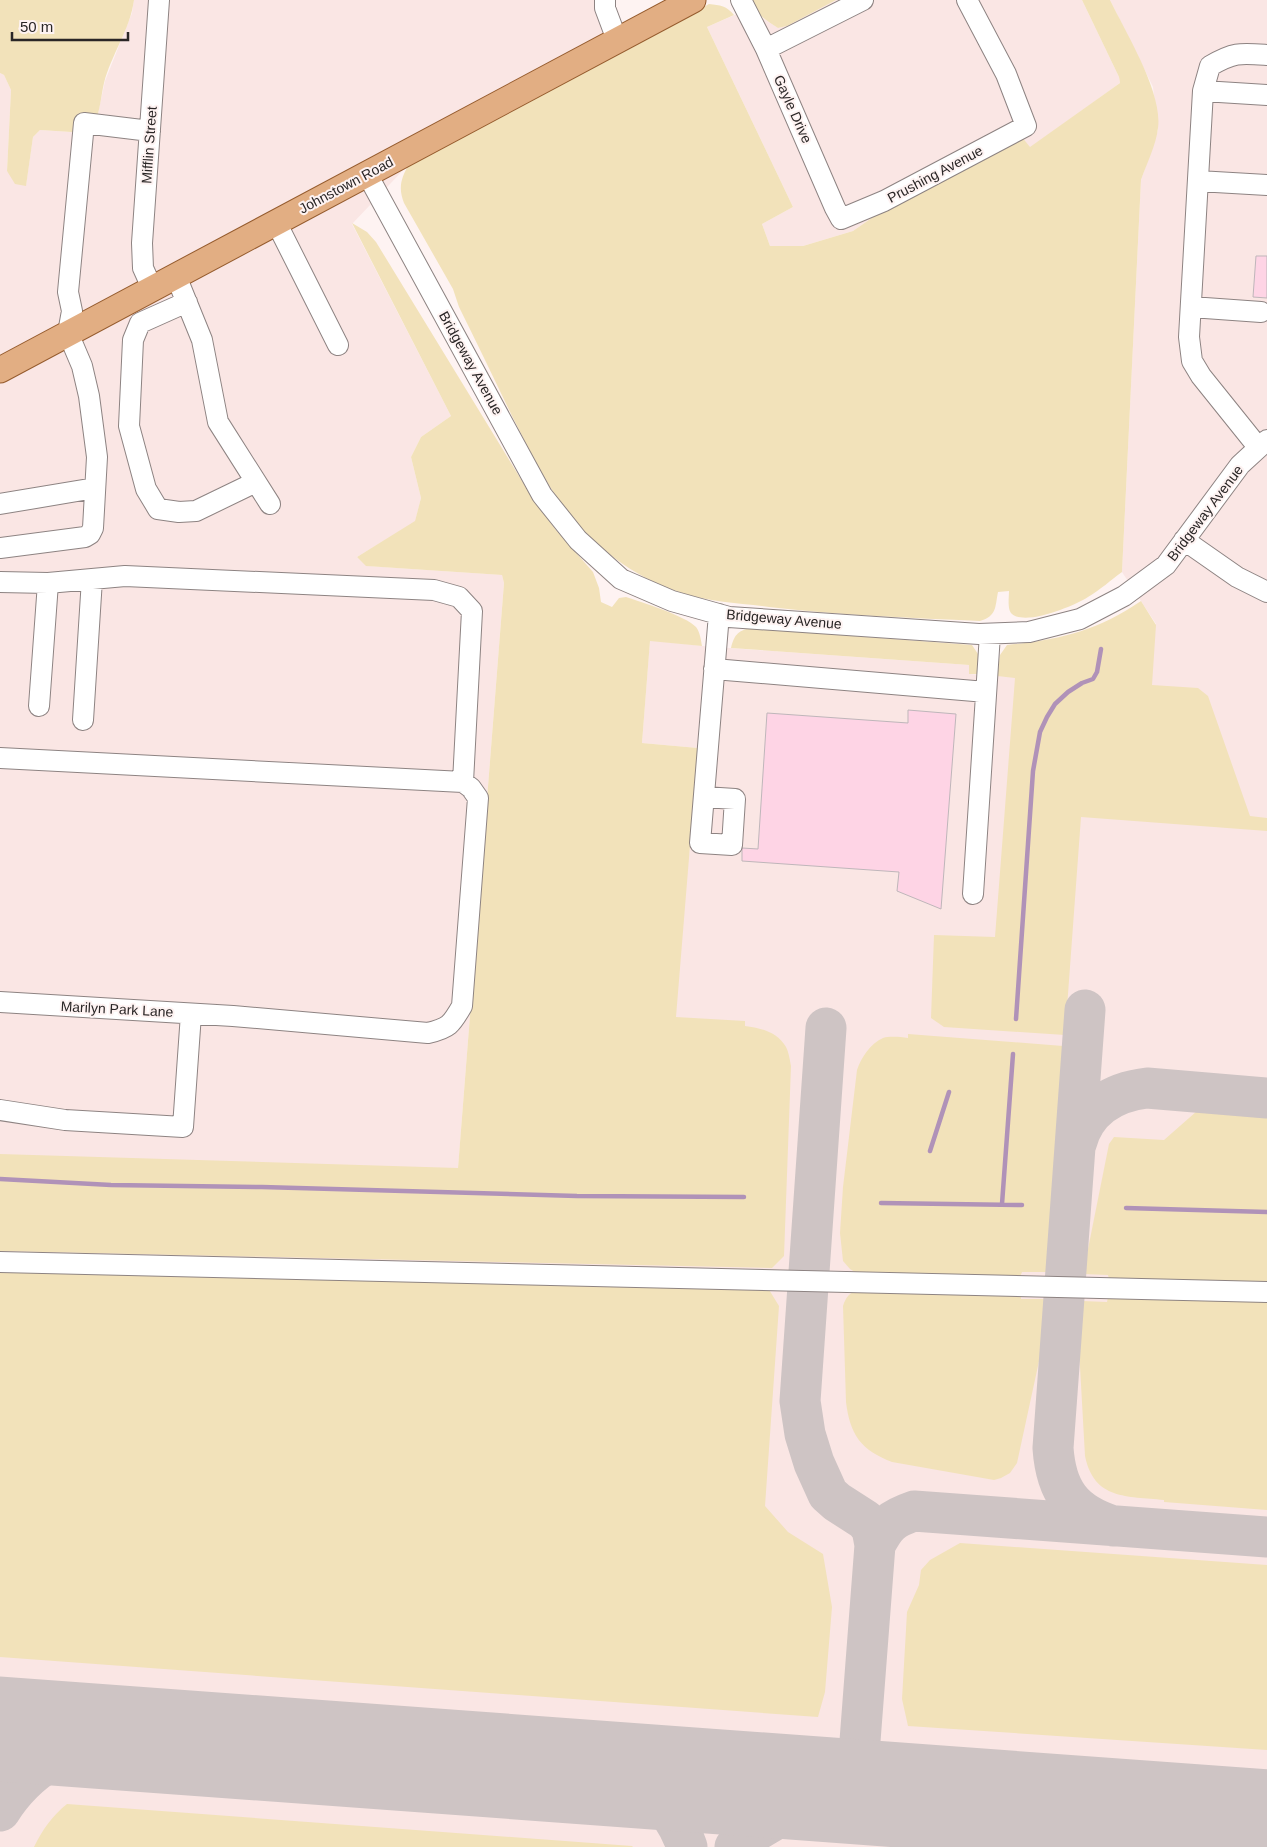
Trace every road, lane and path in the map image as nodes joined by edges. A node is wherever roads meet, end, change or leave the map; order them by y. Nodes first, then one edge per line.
1 (159, 0) edge
2 (605, 0) edge
3 (693, 0) edge
4 (741, 0) edge
5 (863, 0) edge
6 (967, 0) edge
7 (617, 40) junction
8 (766, 49) junction
9 (1267, 55) edge
10 (1203, 91) junction
11 (1267, 96) edge
12 (150, 131) junction
13 (367, 174) junction
14 (1198, 181) junction
15 (1267, 185) edge
16 (841, 218) joint
17 (276, 222) junction
18 (176, 276) junction
19 (152, 288) junction
20 (128, 301) junction
21 (187, 302) junction
22 (1191, 307) junction
23 (1261, 312) dead end
24 (140, 323) junction
25 (68, 333) junction
26 (338, 345) dead end
27 (0, 370) edge
28 (1263, 444) edge
29 (256, 482) junction
30 (95, 488) junction
31 (0, 504) edge
32 (270, 504) dead end
33 (1184, 540) junction
34 (0, 548) edge
35 (92, 579) junction
36 (0, 582) edge
37 (48, 584) junction
38 (1267, 592) edge
39 (719, 614) junction
40 (990, 634) junction
41 (714, 669) junction
42 (986, 692) junction
43 (39, 706) dead end
44 (83, 720) dead end
45 (0, 758) edge
46 (463, 782) junction
47 (704, 797) dead end
48 (973, 894) dead end
49 (0, 1002) edge
50 (191, 1014) junction
51 (0, 1110) edge
52 (0, 1262) edge
53 (1267, 1292) edge

1 - 12 street, Mifflin Street
2 - 7 street
3 - 7 main road, Johnstown Road
4 - 8 street, Gayle Drive
5 - 8 street
6 - 16 street, Prushing Avenue
7 - 13 main road, Johnstown Road
8 - 16 street, Gayle Drive
9 - 10 street
10 - 11 street
10 - 14 street
12 - 19 street, Mifflin Street
12 - 25 street
13 - 17 main road, Johnstown Road
13 - 39 street, Bridgeway Avenue
14 - 15 street
14 - 22 street
17 - 18 main road, Johnstown Road
17 - 26 street
18 - 19 main road, Johnstown Road
18 - 21 street
19 - 20 main road, Johnstown Road
20 - 24 street
20 - 25 main road, Johnstown Road
21 - 24 street
21 - 29 street
22 - 23 street
22 - 28 street
24 - 29 street
25 - 27 main road, Johnstown Road
25 - 30 street
28 - 33 street, Bridgeway Avenue
29 - 32 street
30 - 31 street
30 - 34 street
33 - 38 street
33 - 40 street, Bridgeway Avenue
35 - 37 street
35 - 44 street
35 - 46 street
36 - 37 street
37 - 43 street
39 - 40 street, Bridgeway Avenue
39 - 41 street
40 - 42 street
41 - 42 street
41 - 47 street
42 - 48 street
45 - 46 street
46 - 50 street, Marilyn Park Lane
49 - 50 street, Marilyn Park Lane
50 - 51 street
52 - 53 street

